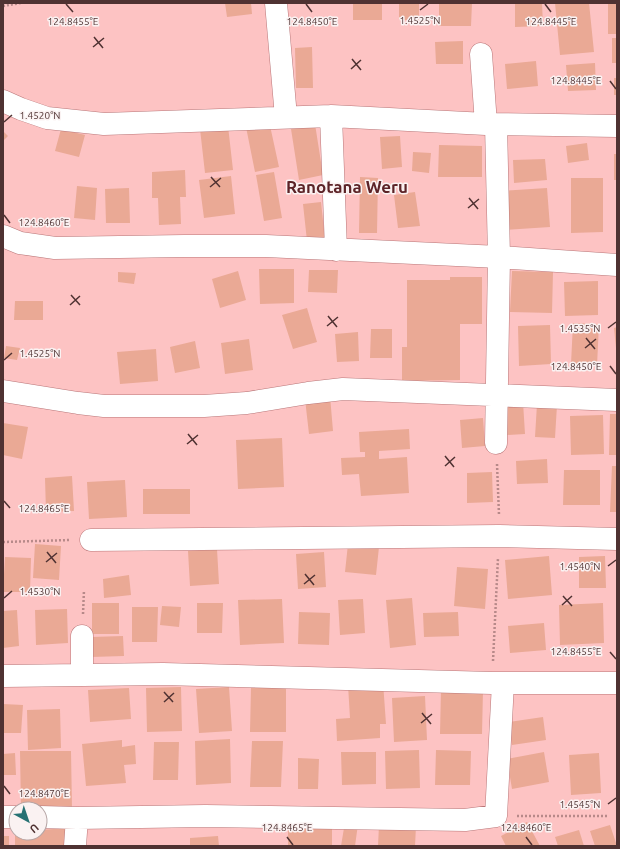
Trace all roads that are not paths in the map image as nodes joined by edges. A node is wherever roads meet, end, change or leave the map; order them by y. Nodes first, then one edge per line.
1 (276, 3) edge
2 (481, 54) dead end
3 (3, 101) edge
4 (331, 116) junction
5 (286, 118) junction
6 (491, 124) junction
7 (617, 126) edge
8 (3, 236) edge
9 (336, 250) junction
10 (499, 257) junction
11 (617, 265) edge
12 (3, 390) edge
13 (496, 396) junction
14 (617, 400) edge
15 (496, 443) road end
16 (617, 539) edge
17 (91, 540) road end
18 (82, 636) dead end
19 (82, 675) junction
20 (3, 676) edge
21 (498, 683) junction
22 (617, 683) edge
23 (48, 817) edge
24 (77, 818) junction
25 (75, 846) edge

1 - 5 street
2 - 6 street
3 - 5 street
4 - 5 street
4 - 6 street
4 - 9 street
6 - 7 street
6 - 10 street
8 - 9 street
9 - 10 street
10 - 11 street
10 - 13 street
12 - 13 street
13 - 14 street
13 - 15 street
16 - 17 street
18 - 19 street
19 - 20 street
19 - 21 street
21 - 22 street
21 - 24 street
23 - 24 street
24 - 25 street

